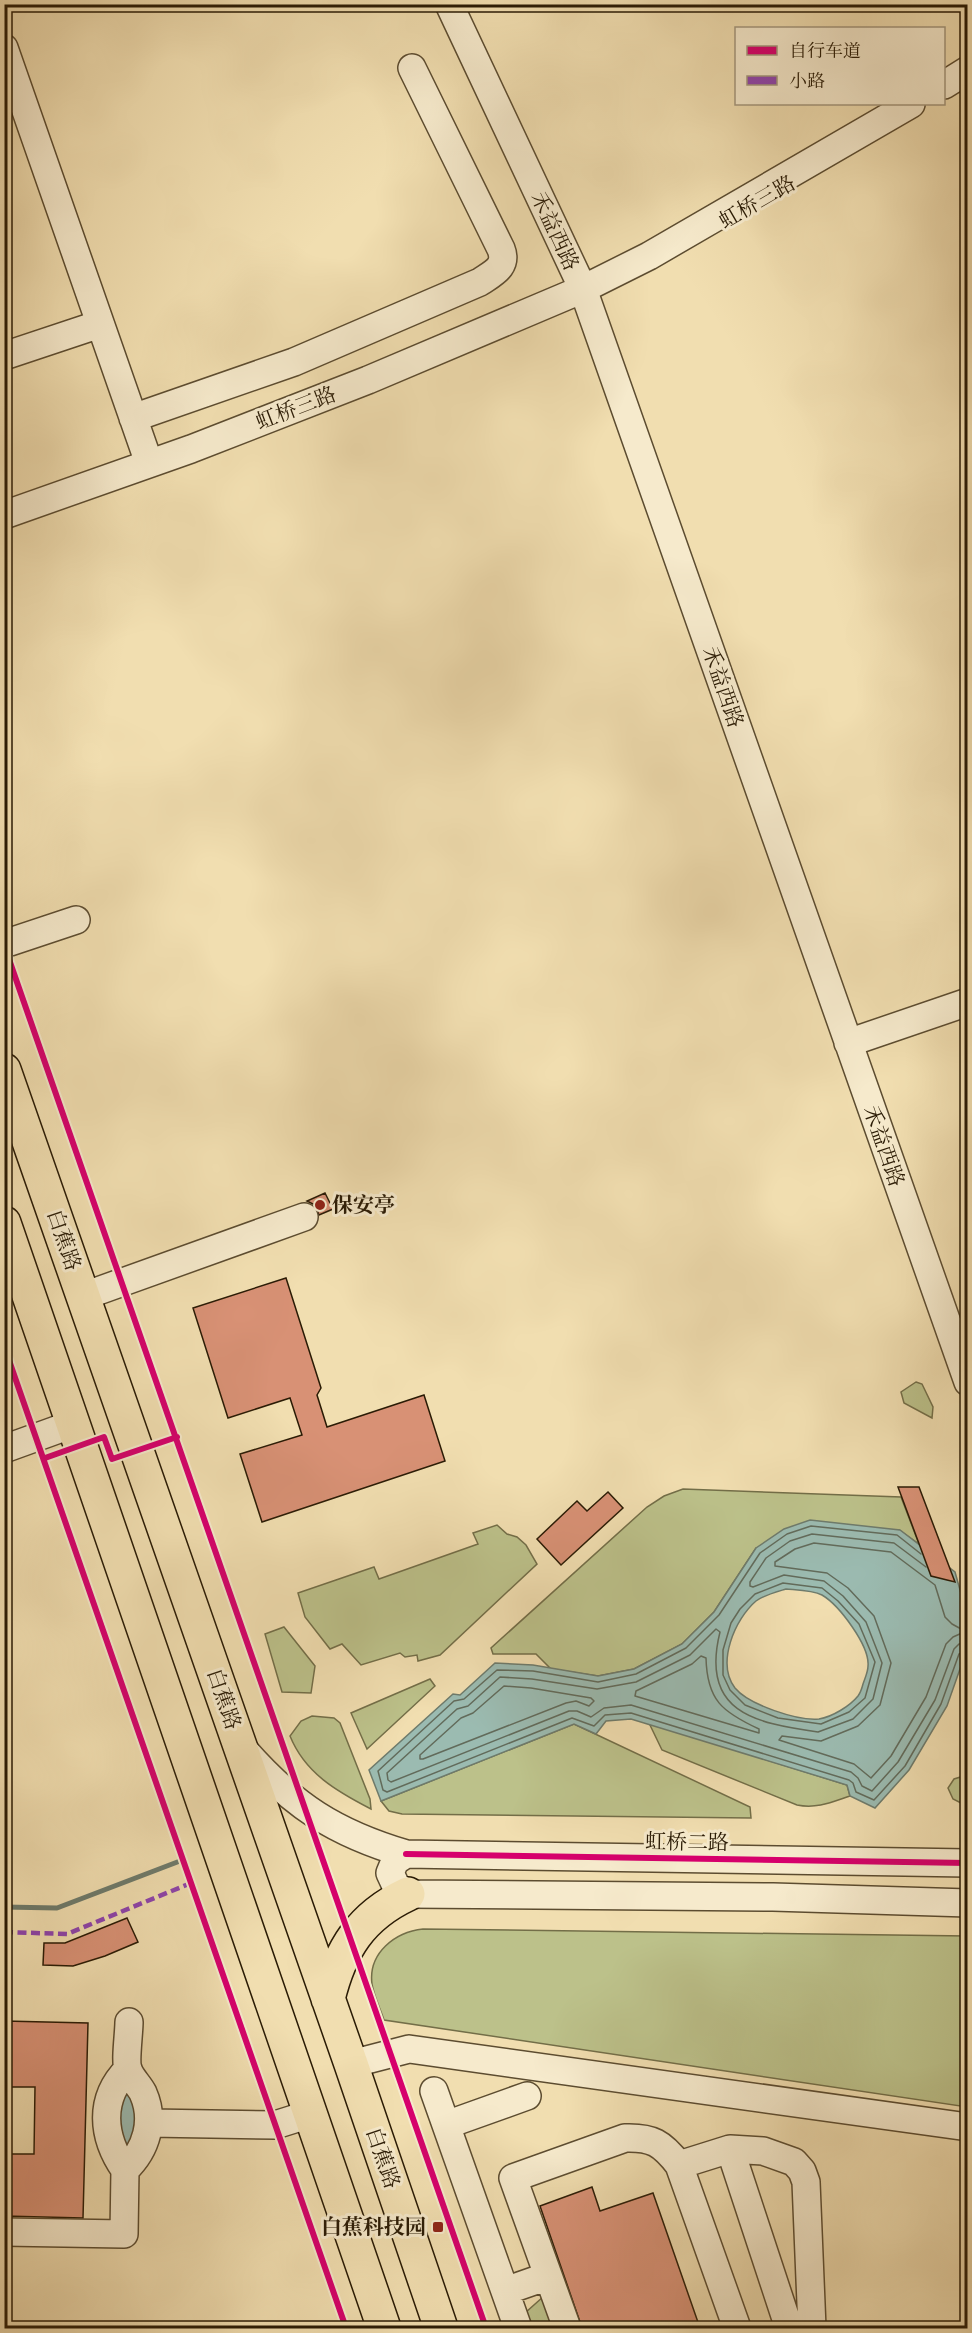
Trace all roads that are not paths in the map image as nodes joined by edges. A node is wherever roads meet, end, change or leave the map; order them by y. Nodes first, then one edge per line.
1 (449, 4) edge
2 (4, 48) edge
3 (412, 68) dead end
4 (968, 70) edge
5 (968, 80) edge
6 (945, 84) edge
7 (945, 93) edge
8 (909, 105) edge
9 (925, 105) edge
10 (583, 289) junction
11 (100, 324) junction
12 (4, 356) edge
13 (133, 418) junction
14 (149, 463) junction
15 (4, 515) edge
16 (76, 920) dead end
17 (4, 944) edge
18 (968, 1002) edge
19 (848, 1043) junction
20 (4, 1070) edge
21 (304, 1217) dead end
22 (4, 1223) edge
23 (84, 1296) junction
24 (968, 1382) edge
25 (73, 1424) junction
26 (4, 1449) edge
27 (240, 1745) junction
28 (406, 1854) junction
29 (968, 1863) edge
30 (408, 1894) junction
31 (968, 1903) edge
32 (328, 1999) junction
33 (129, 2022) dead end
34 (351, 2064) junction
35 (128, 2069) junction
36 (434, 2091) dead end
37 (527, 2096) dead end
38 (310, 2114) junction
39 (150, 2123) junction
40 (446, 2125) junction
41 (968, 2127) edge
42 (730, 2149) junction
43 (679, 2165) junction
44 (125, 2170) junction
45 (4, 2232) edge
46 (548, 2276) junction
47 (504, 2291) junction
48 (384, 2328) edge
49 (441, 2328) edge
50 (518, 2328) edge
51 (567, 2328) edge
52 (738, 2328) edge
53 (789, 2328) edge
54 (812, 2328) edge

1 - 10 street, 禾益西路
2 - 11 street
3 - 13 street
4 - 6 street
5 - 7 street
8 - 10 street, 虹桥三路
9 - 10 street, 虹桥三路
10 - 14 street, 虹桥三路
10 - 19 street, 禾益西路
11 - 12 street
11 - 13 street
13 - 14 street
14 - 15 street, 虹桥三路
16 - 17 street
18 - 19 street
19 - 24 street, 禾益西路
20 - 23 main road, 白蕉路
21 - 23 street
22 - 25 main road
23 - 27 main road, 白蕉路
25 - 26 street
25 - 38 main road
27 - 28 street, 虹桥二路
27 - 32 main road, 白蕉路
28 - 29 street, 虹桥二路
28 - 30 street
30 - 31 street
30 - 32 main road
32 - 34 main road, 白蕉路
33 - 35 street
34 - 41 street
34 - 49 main road, 白蕉路
35 - 39 street
35 - 44 street
36 - 40 street
37 - 40 street
38 - 39 street
38 - 48 main road
39 - 44 street
40 - 47 street
42 - 43 street
42 - 53 street
42 - 54 street
43 - 46 street
43 - 52 street
44 - 45 street
46 - 47 street
46 - 51 street
47 - 50 street

